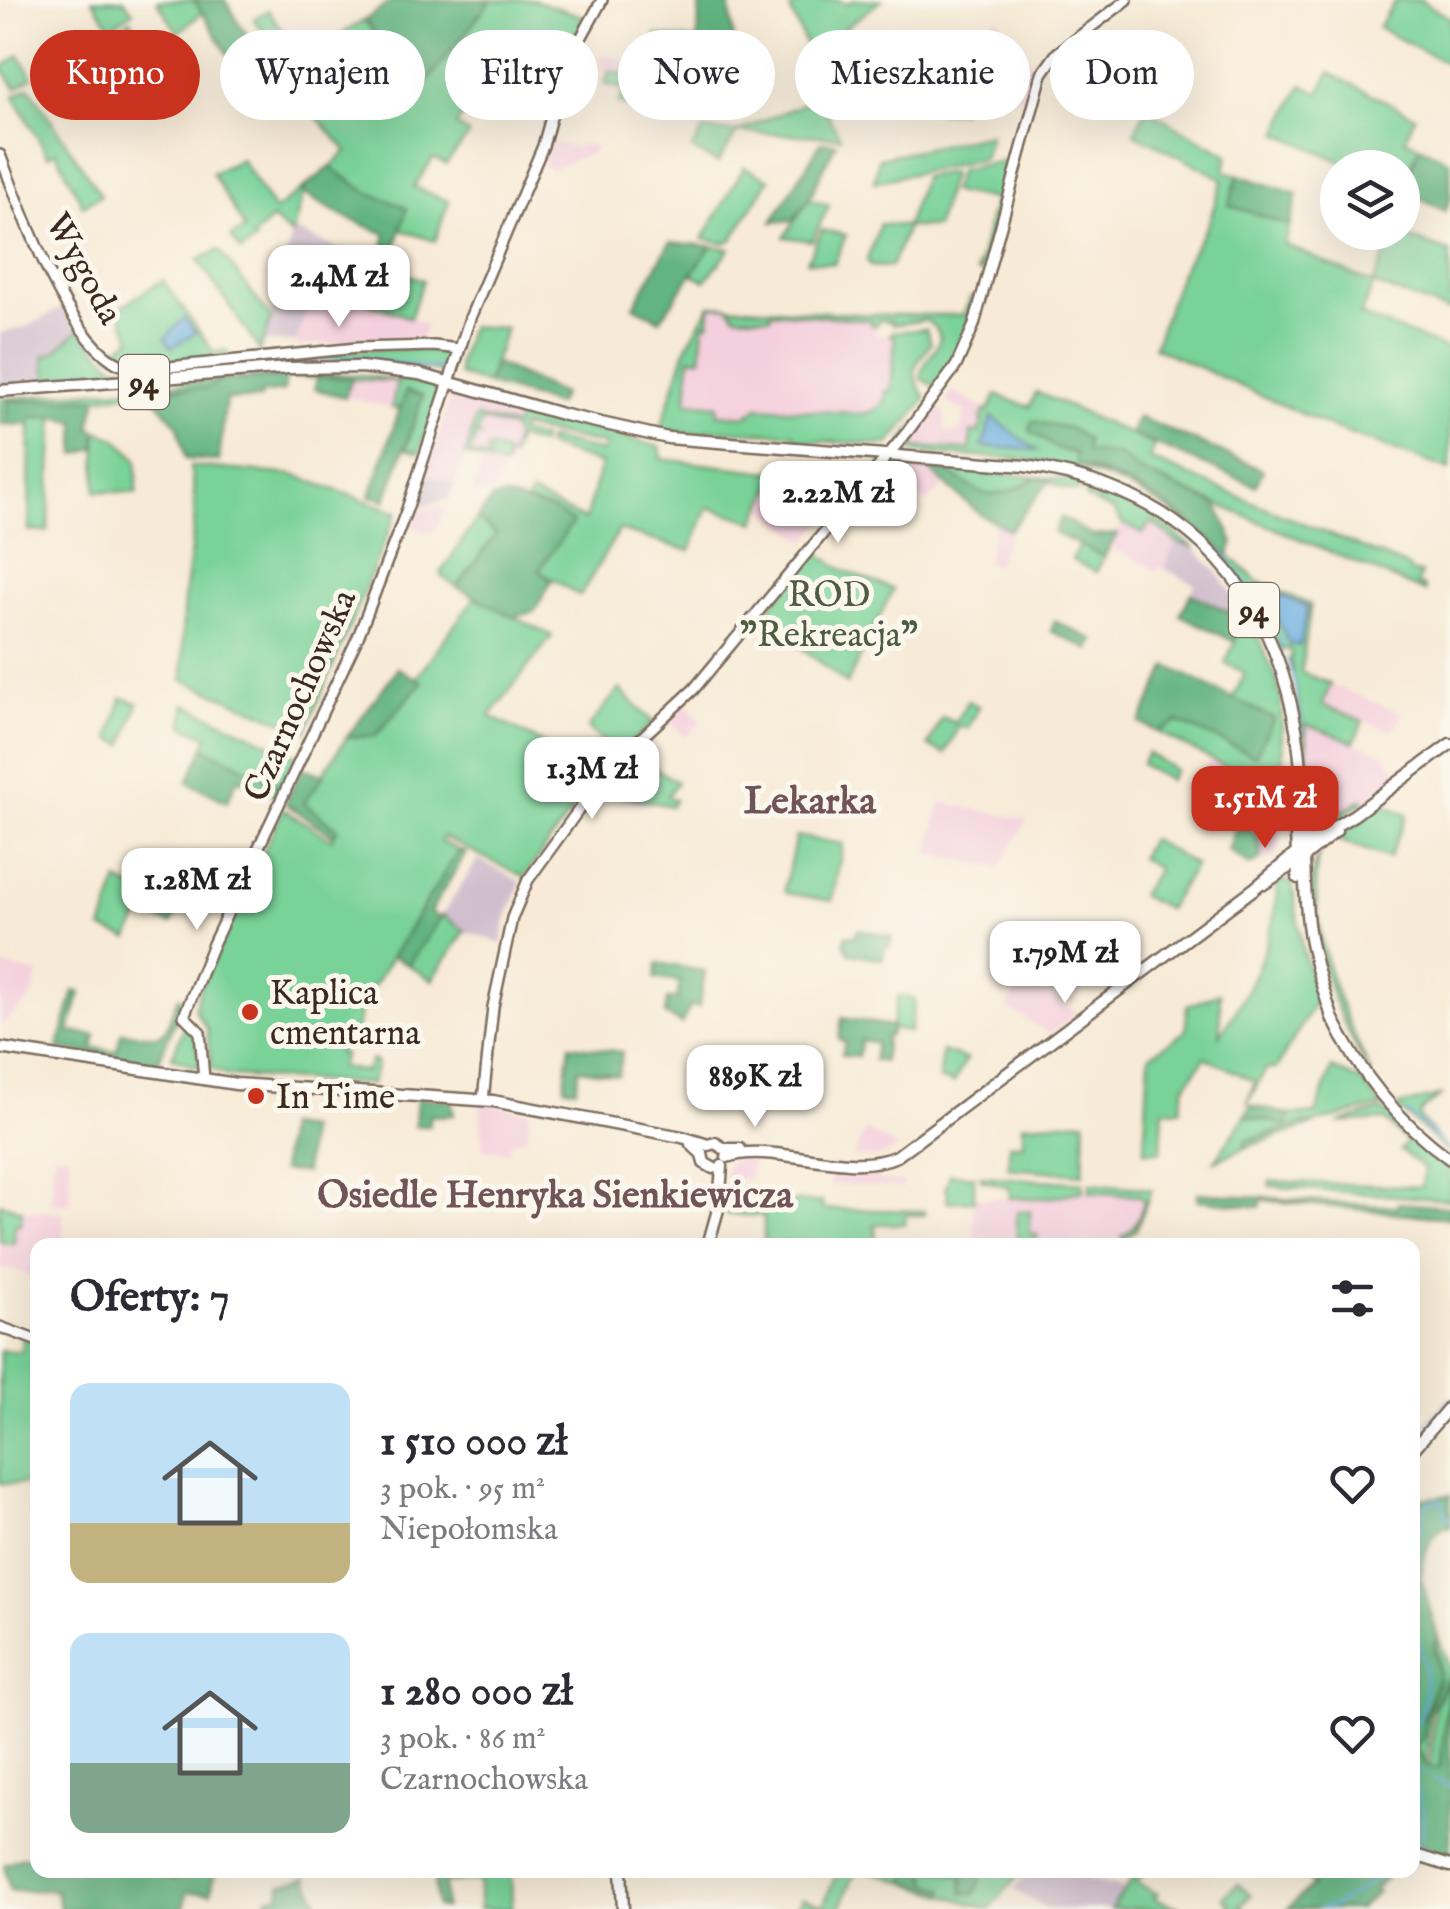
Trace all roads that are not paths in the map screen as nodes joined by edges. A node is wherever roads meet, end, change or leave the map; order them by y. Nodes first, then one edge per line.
1 (602, 0) edge
2 (1127, 0) edge
3 (0, 155) edge
4 (459, 349) junction
5 (448, 381) junction
6 (0, 391) edge
7 (886, 456) junction
8 (1290, 704) junction
9 (1450, 744) edge
10 (1354, 815) junction
11 (1302, 820) junction
12 (1327, 830) junction
13 (1318, 847) junction
14 (1300, 854) junction
15 (1275, 878) junction
16 (1301, 879) junction
17 (1255, 888) junction
18 (0, 1048) edge
19 (204, 1079) junction
20 (483, 1100) junction
21 (705, 1149) junction
22 (1450, 1159) edge
23 (722, 1160) junction
24 (710, 1238) edge
25 (0, 1327) edge
26 (30, 1338) edge
27 (1450, 1406) edge
28 (1420, 1442) edge
29 (1420, 1857) edge
30 (1450, 1866) edge
31 (621, 1878) edge
32 (623, 1909) edge

1 - 4 street
2 - 7 street
3 - 4 street, Wygoda
4 - 5 street
5 - 6 main road, 94
5 - 7 main road, 94
5 - 19 street, Czarnochowska
7 - 8 main road, 94
7 - 20 street
8 - 11 main road, 94
8 - 14 main road, 94
9 - 10 main road
10 - 12 main road
10 - 13 main road
11 - 12 main road
11 - 14 main road, 94
12 - 14 main road
13 - 14 main road
13 - 16 main road
14 - 15 main road
14 - 16 main road, 94
14 - 17 main road
15 - 16 main road
15 - 17 main road
16 - 22 main road, 94
17 - 23 main road
18 - 19 main road
19 - 20 main road
20 - 21 main road
21 - 23 main road
21 - 23 main road
23 - 24 main road
25 - 26 street
27 - 28 main road
29 - 30 main road
31 - 32 main road

